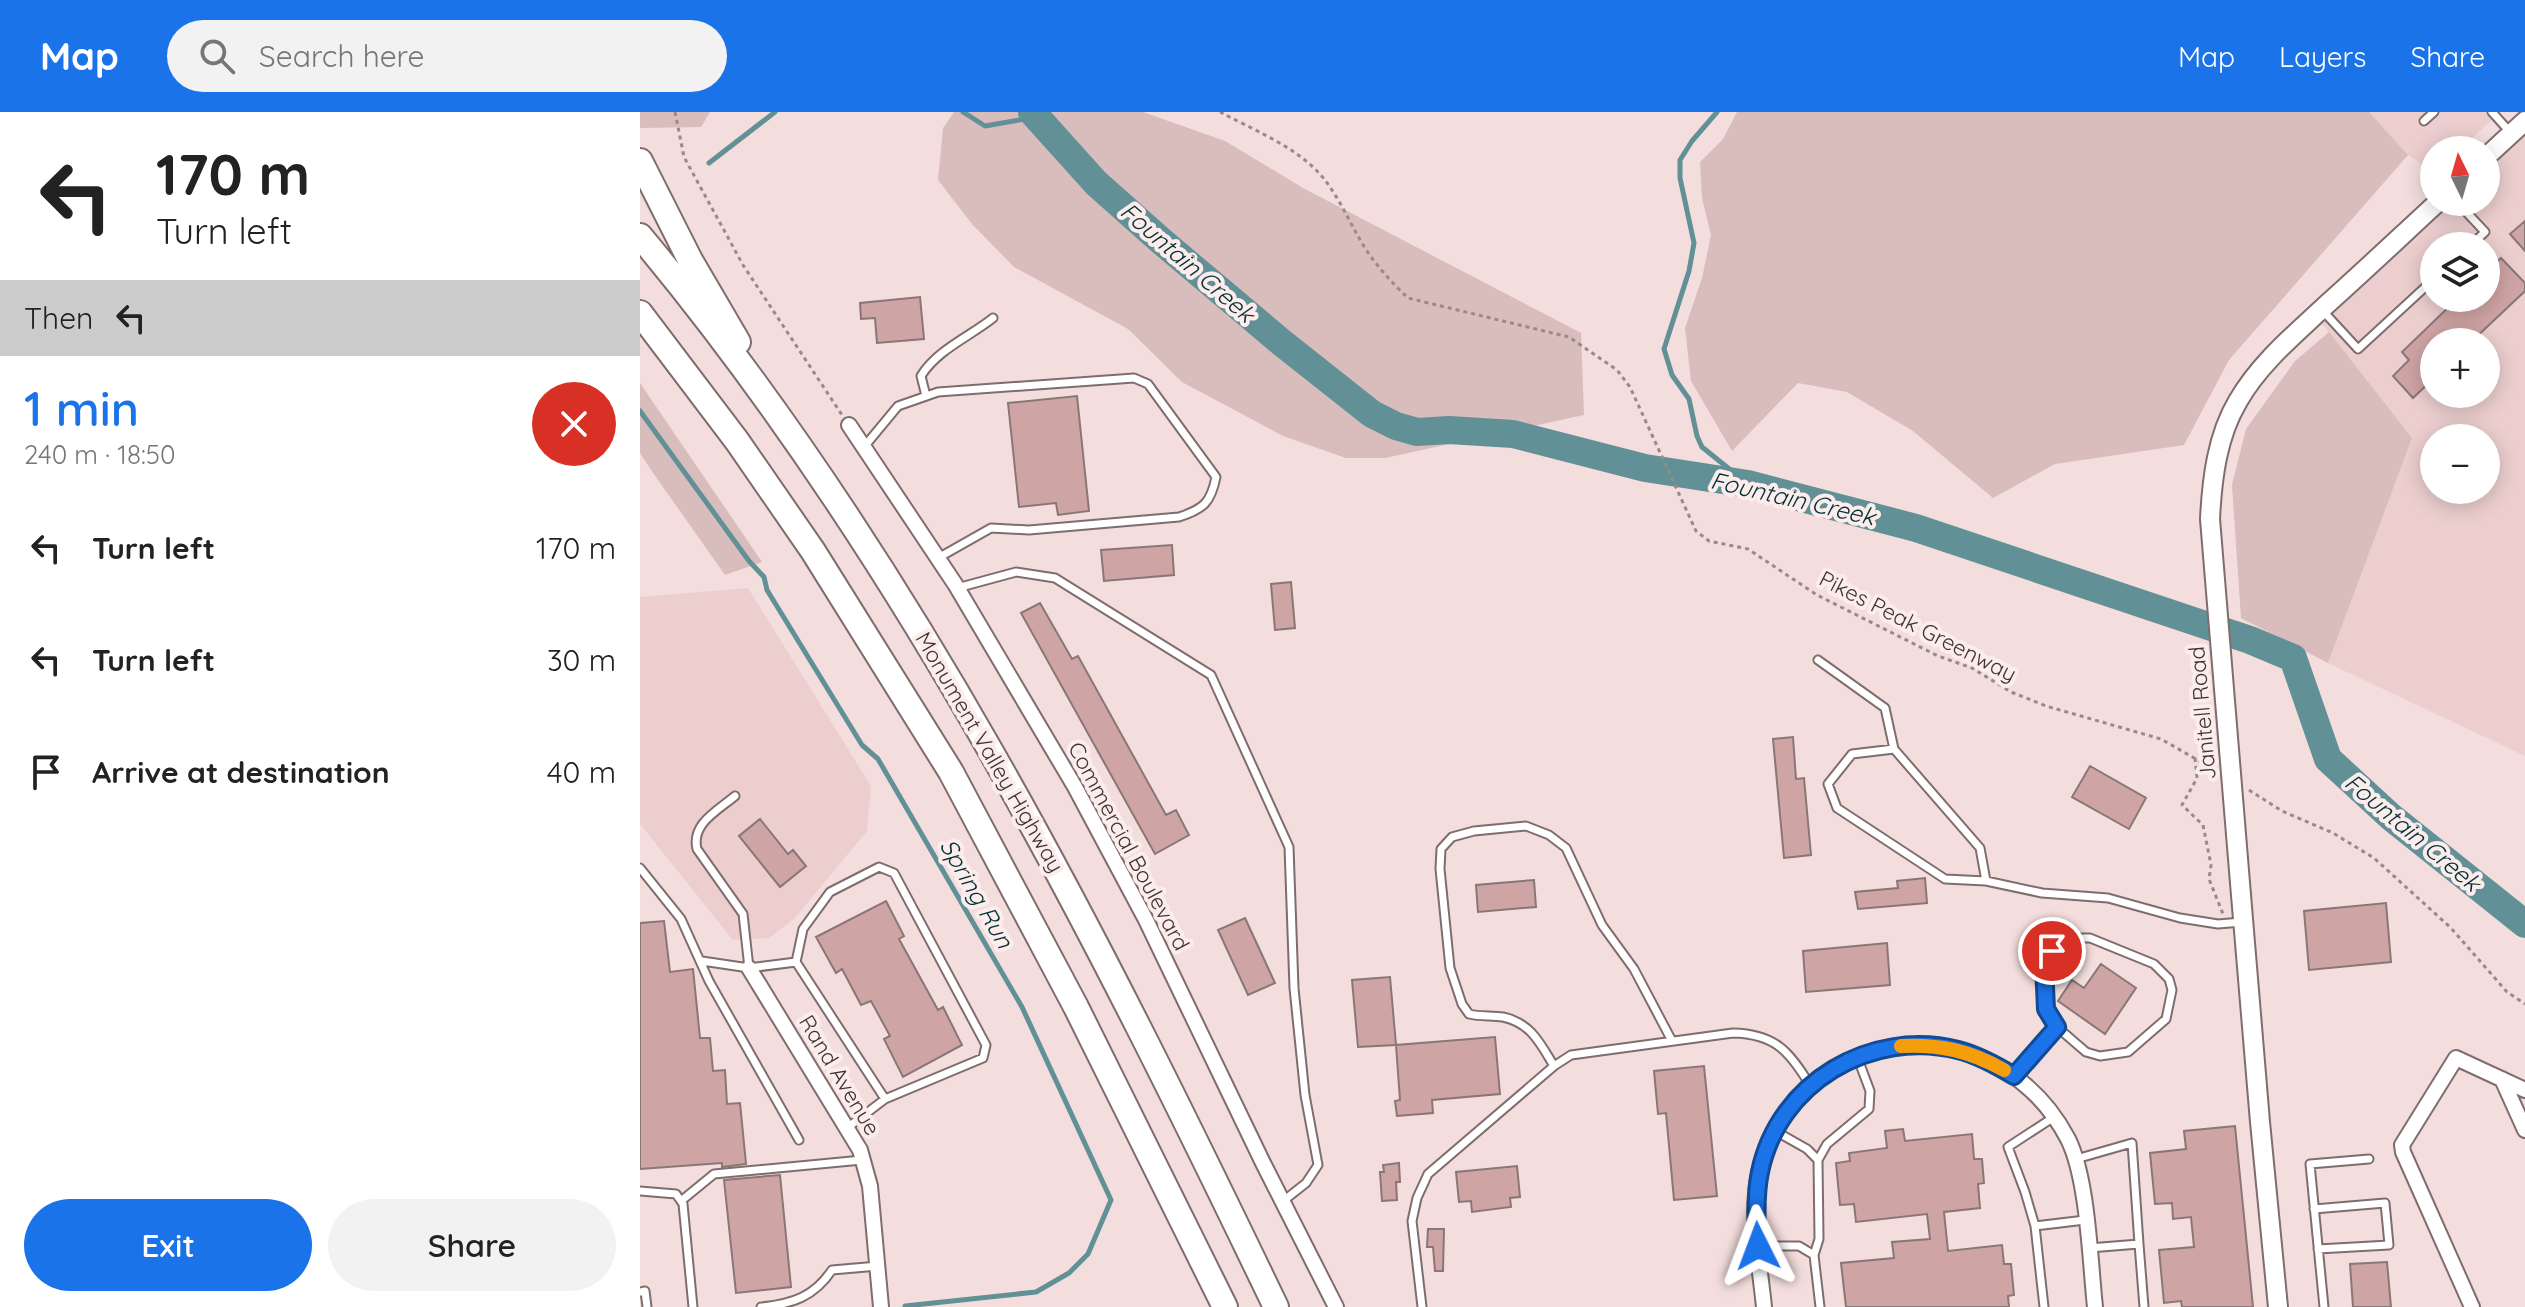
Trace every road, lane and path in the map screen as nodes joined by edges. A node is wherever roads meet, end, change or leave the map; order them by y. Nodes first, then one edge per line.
1 (675, 112) edge
2 (1220, 112) edge
3 (2434, 112) edge
4 (2492, 112) edge
5 (2424, 121) dead end
6 (2518, 127) edge
7 (2500, 144) edge
8 (640, 161) edge
9 (2423, 216) edge
10 (2470, 216) edge
11 (2485, 232) edge
12 (640, 236) edge
13 (2420, 292) edge
14 (2321, 310) junction
15 (640, 313) edge
16 (993, 318) dead end
17 (926, 396) junction
18 (849, 425) joint
19 (796, 441) junction
20 (864, 447) junction
21 (938, 558) junction
22 (957, 588) junction
23 (1818, 660) dead end
24 (1894, 749) junction
25 (2195, 758) junction
26 (2218, 772) dead end
27 (2241, 785) dead end
28 (735, 796) dead end
29 (640, 868) edge
30 (1986, 881) junction
31 (2235, 923) junction
32 (702, 961) junction
33 (796, 962) junction
34 (749, 968) junction
35 (2525, 1004) edge
36 (2057, 1027) junction
37 (1672, 1041) junction
38 (1857, 1057) junction
39 (1554, 1066) junction
40 (2014, 1076) junction
41 (2502, 1079) junction
42 (1810, 1085) junction
43 (2525, 1090) edge
44 (885, 1099) junction
45 (2054, 1117) junction
46 (847, 1128) junction
47 (2525, 1130) edge
48 (1775, 1132) junction
49 (799, 1140) dead end
50 (2076, 1159) junction
51 (2369, 1159) dead end
52 (864, 1160) junction
53 (1818, 1160) junction
54 (640, 1191) edge
55 (681, 1201) junction
56 (1282, 1202) junction
57 (2314, 1209) junction
58 (2085, 1220) junction
59 (2035, 1226) junction
60 (1241, 1234) junction
61 (2139, 1244) junction
62 (1758, 1246) junction
63 (2088, 1248) junction
64 (2318, 1249) junction
65 (1814, 1255) junction
66 (878, 1266) junction
67 (640, 1292) edge
68 (647, 1307) edge
69 (693, 1307) edge
70 (761, 1307) edge
71 (881, 1307) edge
72 (1225, 1307) edge
73 (1276, 1307) edge
74 (1294, 1307) edge
75 (1336, 1307) edge
76 (1422, 1307) edge
77 (1764, 1307) edge
78 (1820, 1307) edge
79 (2044, 1307) edge
80 (2095, 1307) edge
81 (2144, 1307) edge
82 (2278, 1307) edge
83 (2324, 1307) edge
84 (2472, 1307) edge

1 - 18 path
2 - 25 path, Pikes Peak Greenway
3 - 5 lane
4 - 6 lane
6 - 7 street
8 - 19 highway
9 - 14 street, Janitell Road
10 - 11 lane
12 - 19 highway, Monument Valley Highway
13 - 14 lane
14 - 31 street, Janitell Road, bridge
15 - 72 highway, Monument Valley Highway
16 - 17 lane
17 - 20 lane
17 - 21 lane
18 - 20 street, Commercial Boulevard
19 - 60 highway, Monument Valley Highway
20 - 21 street, Commercial Boulevard
21 - 22 street, Commercial Boulevard
22 - 56 street, Commercial Boulevard
22 - 56 lane
23 - 24 lane
24 - 30 lane
24 - 30 lane
25 - 26 path, Pikes Peak Greenway
25 - 31 path
27 - 35 path
28 - 34 lane
29 - 32 lane
30 - 31 lane
31 - 82 street, Janitell Road
32 - 34 lane
32 - 49 lane
33 - 34 lane
33 - 44 lane
33 - 44 lane
34 - 46 street, Rand Avenue
36 - 36 lane
36 - 40 lane
37 - 39 lane
37 - 39 lane
37 - 42 lane
38 - 40 street
38 - 42 street
38 - 53 lane
39 - 76 lane
40 - 45 street
41 - 43 street
41 - 47 street
41 - 84 street
42 - 48 street
44 - 46 lane
45 - 50 street
45 - 59 lane
46 - 52 street, Rand Avenue
48 - 53 lane
48 - 62 street
50 - 58 street
50 - 61 lane
51 - 57 lane
52 - 55 lane
52 - 66 street, Rand Avenue
53 - 65 lane
54 - 55 lane
55 - 69 lane
56 - 75 street, Commercial Boulevard
57 - 64 lane
57 - 64 lane
58 - 59 lane
58 - 63 street
59 - 79 lane
60 - 73 highway, Monument Valley Highway
60 - 74 highway
61 - 63 lane
61 - 81 lane
62 - 65 lane
62 - 77 street
63 - 80 street
64 - 83 lane
65 - 78 lane
66 - 70 lane
66 - 71 street, Rand Avenue
67 - 68 lane

